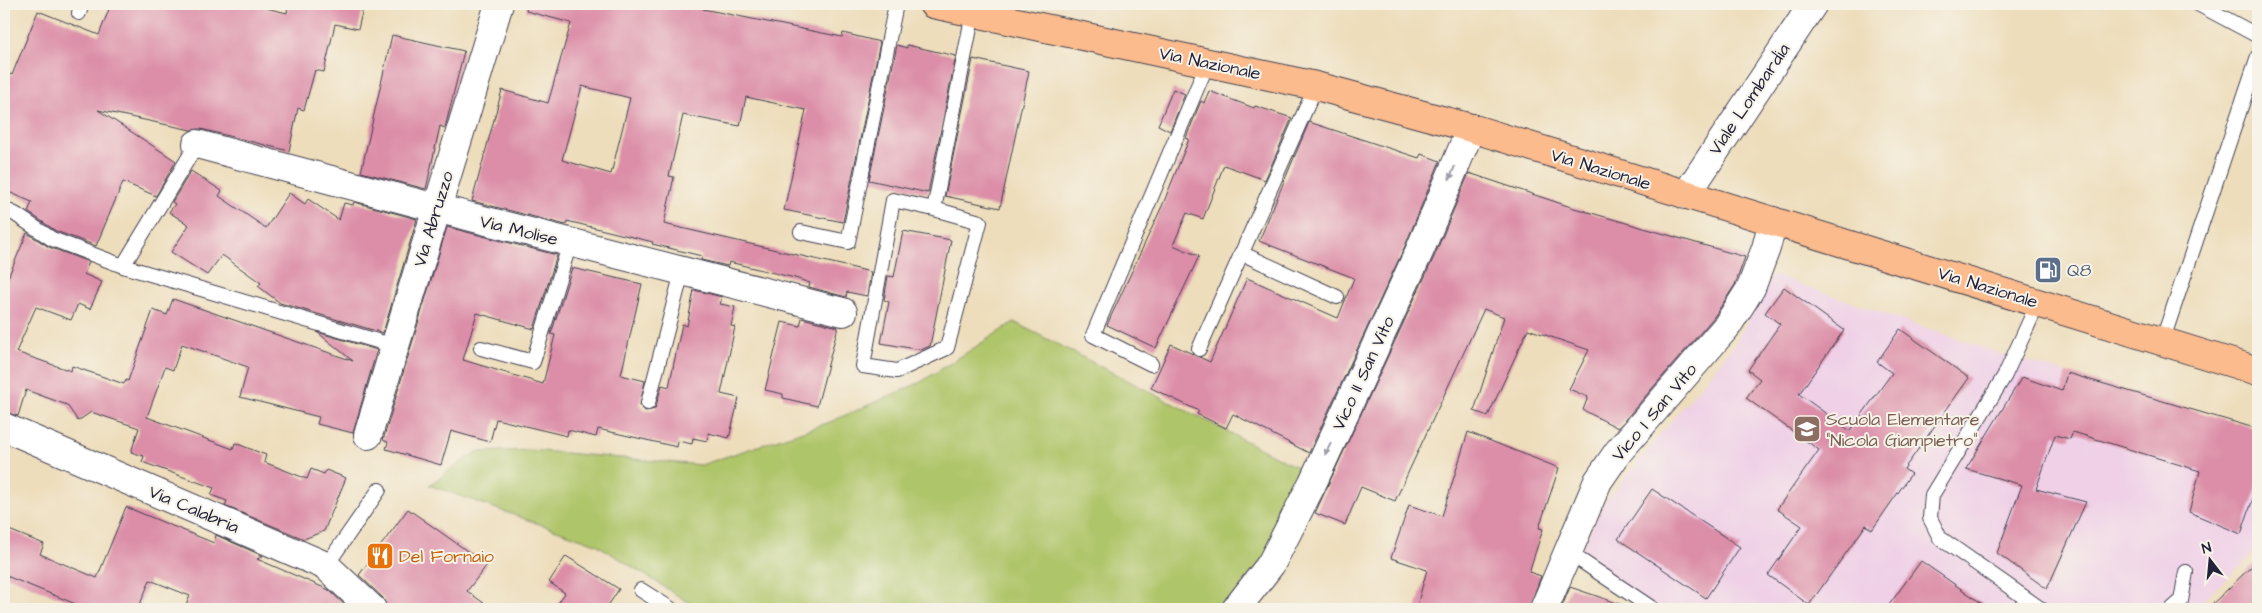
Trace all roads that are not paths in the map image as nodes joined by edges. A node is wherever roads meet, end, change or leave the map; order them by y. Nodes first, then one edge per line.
1 (499, 4) edge
2 (896, 4) edge
3 (934, 4) edge
4 (1813, 4) edge
5 (2198, 4) edge
6 (973, 12) junction
7 (2258, 36) edge
8 (2258, 56) edge
9 (1208, 62) junction
10 (1316, 86) junction
11 (1471, 128) junction
12 (197, 144) joint
13 (1686, 195) junction
14 (436, 208) junction
15 (4, 209) edge
16 (934, 209) junction
17 (1773, 221) junction
18 (801, 232) dead end
19 (570, 242) junction
20 (1241, 253) junction
21 (123, 266) junction
22 (682, 272) junction
23 (1337, 297) dead end
24 (2038, 303) junction
25 (843, 312) dead end
26 (2162, 342) junction
27 (394, 346) junction
28 (481, 348) dead end
29 (1199, 349) dead end
30 (1151, 364) dead end
31 (2258, 371) edge
32 (648, 403) dead end
33 (4, 427) edge
34 (368, 435) dead end
35 (379, 490) dead end
36 (1568, 552) junction
37 (326, 566) junction
38 (2186, 572) dead end
39 (640, 590) dead end
40 (372, 609) edge
41 (672, 609) edge
42 (1236, 609) edge
43 (1544, 609) edge
44 (1653, 609) edge
45 (2041, 609) edge
46 (2172, 609) edge

1 - 14 street, Via Abruzzo
2 - 18 lane
3 - 6 main road, Via Nazionale
4 - 13 street, Viale Lombardia
5 - 7 lane
6 - 9 main road, Via Nazionale
6 - 16 lane
8 - 26 lane
9 - 10 main road, Via Nazionale
9 - 30 lane
10 - 11 main road, Via Nazionale
10 - 20 lane
11 - 13 main road, Via Nazionale
11 -> 42 street, Vico II San Vito
12 - 14 street, Via Molise
12 - 21 lane
13 - 17 main road, Via Nazionale
14 - 19 street, Via Molise
14 - 27 street, Via Abruzzo
15 - 21 lane
16 - 16 lane
17 - 24 main road, Via Nazionale
17 - 36 street, Vico I San Vito
19 - 22 street, Via Molise
19 - 28 lane
20 - 23 lane
20 - 29 lane
21 - 27 lane
22 - 25 street, Via Molise
22 - 32 lane
24 - 26 main road, Via Nazionale
24 - 45 lane
26 - 31 main road, Via Nazionale
27 - 34 street, Via Abruzzo
33 - 37 street, Via Calabria
35 - 37 lane
36 - 43 street, Vico I San Vito
36 - 44 lane
37 - 40 street, Via Calabria
38 - 46 lane
39 - 41 lane

